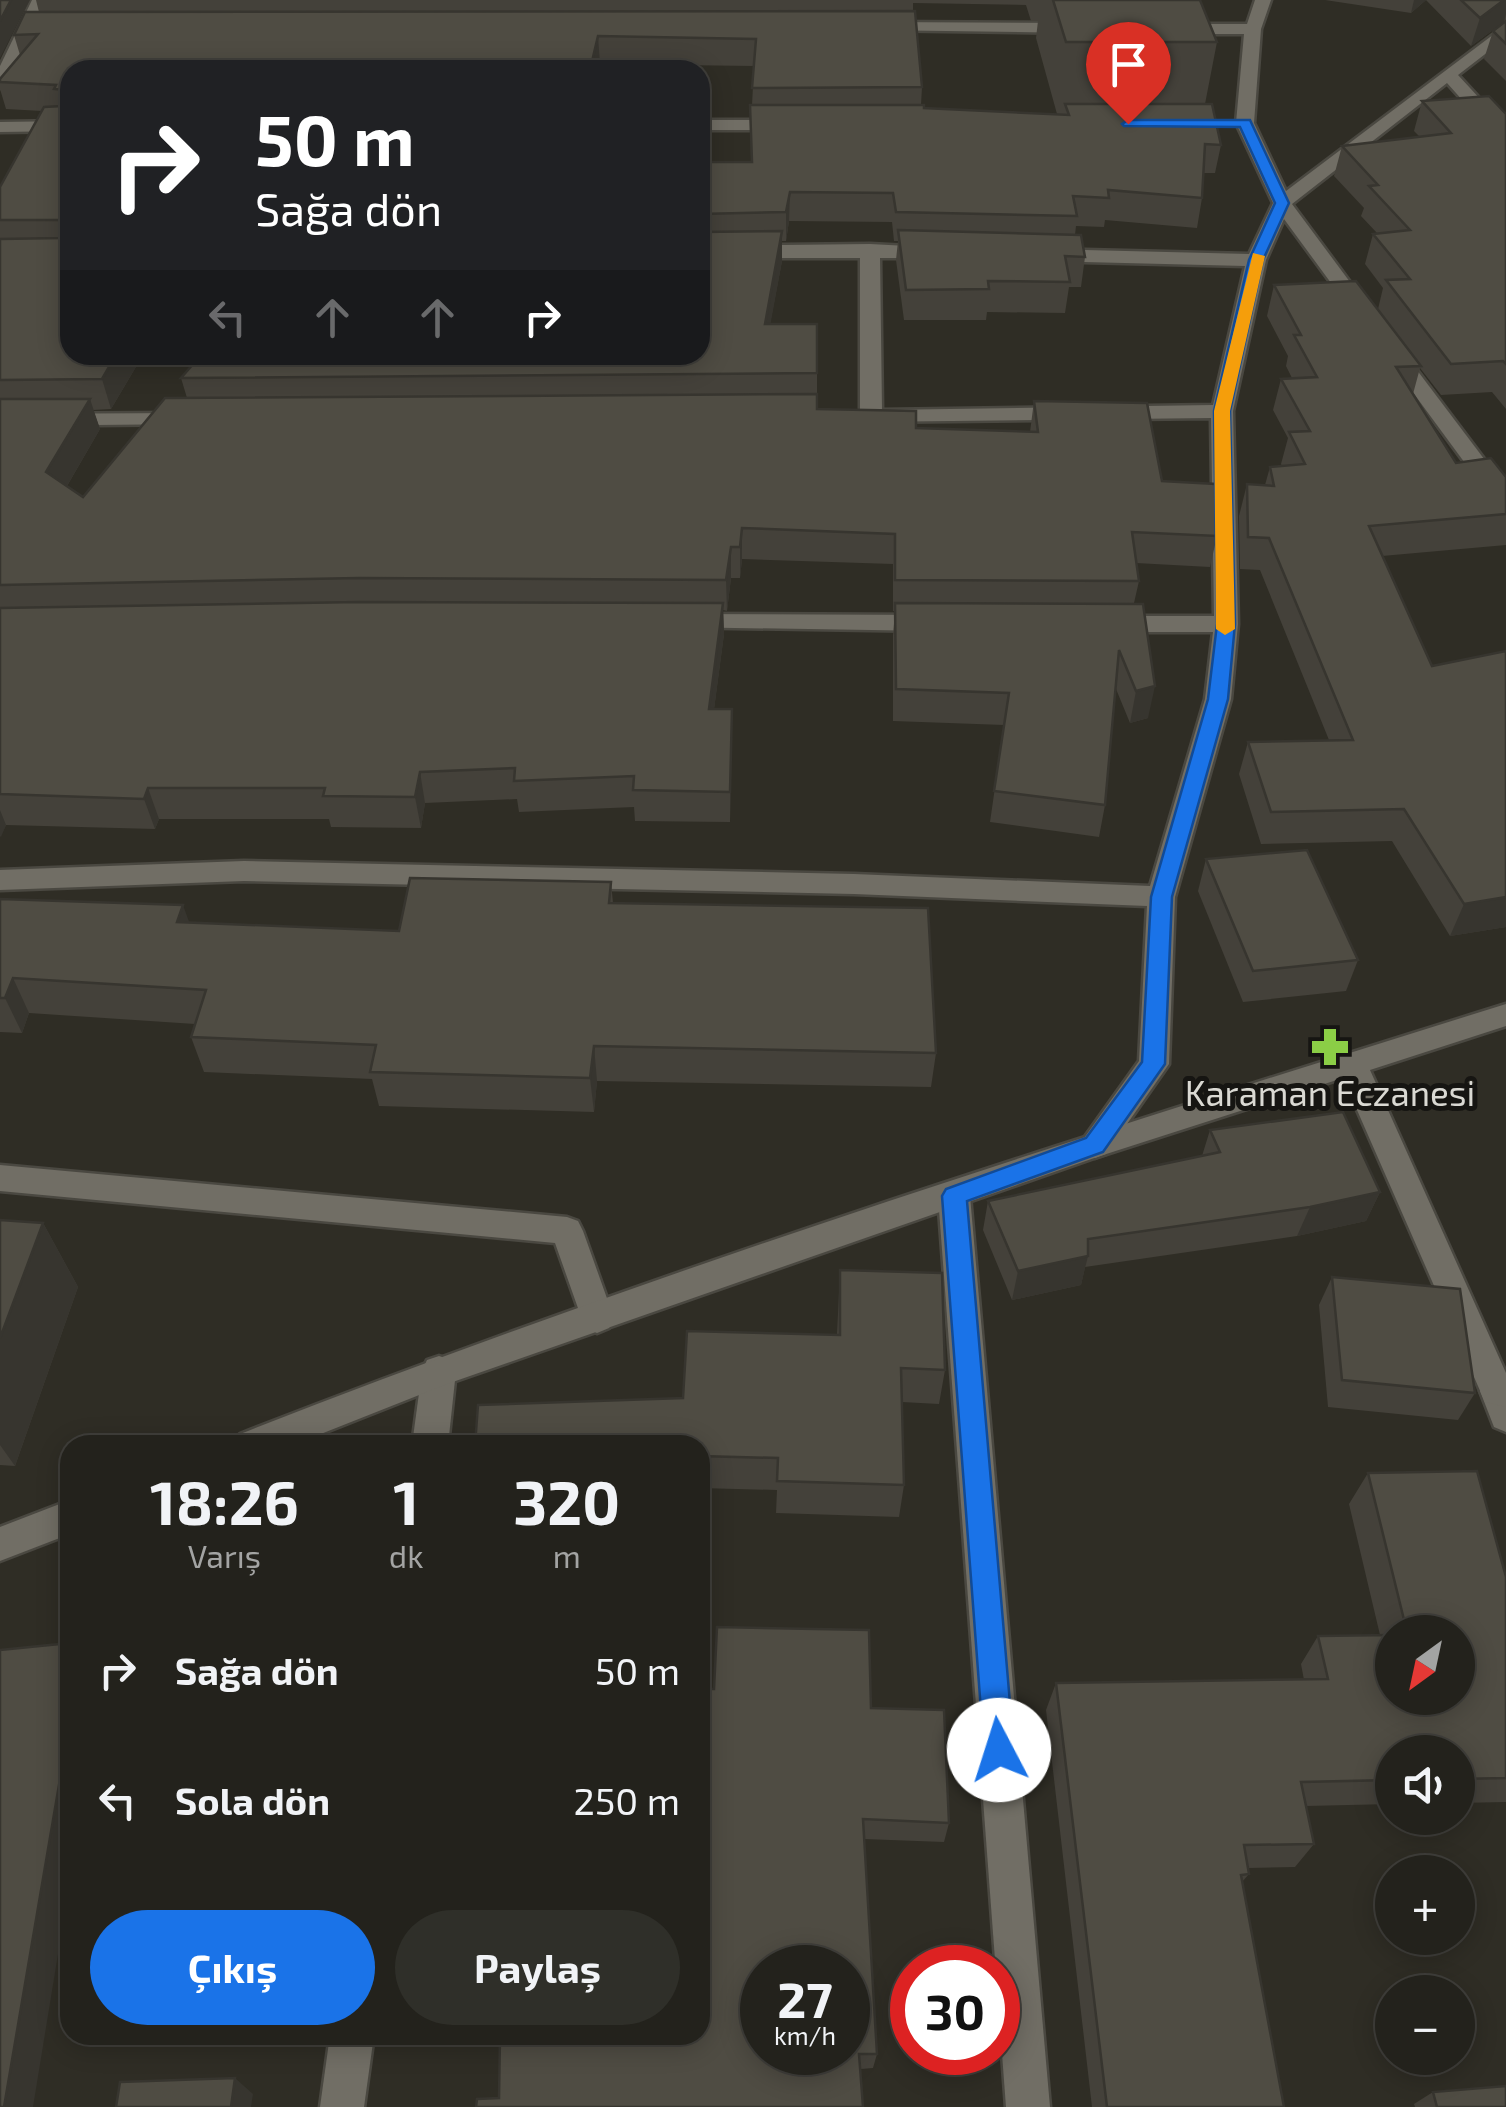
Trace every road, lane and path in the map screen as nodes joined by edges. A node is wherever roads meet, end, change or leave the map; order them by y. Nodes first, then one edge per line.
1 (40, 0) edge
2 (1263, 0) edge
3 (855, 27) edge
4 (1094, 28) edge
5 (1154, 28) edge
6 (1253, 29) junction
7 (1506, 30) edge
8 (26, 31) junction
9 (46, 31) edge
10 (1448, 75) junction
11 (0, 83) edge
12 (817, 124) edge
13 (710, 125) edge
14 (0, 126) edge
15 (60, 126) edge
16 (1506, 138) edge
17 (1282, 203) junction
18 (870, 250) junction
19 (710, 252) edge
20 (967, 252) edge
21 (1024, 254) edge
22 (1256, 260) junction
23 (1222, 411) junction
24 (0, 420) edge
25 (198, 420) edge
26 (1506, 503) edge
27 (658, 622) edge
28 (952, 623) edge
29 (1070, 624) edge
30 (1226, 624) junction
31 (0, 880) edge
32 (1161, 897) junction
33 (1506, 1015) edge
34 (1351, 1062) junction
35 (1095, 1145) junction
36 (0, 1178) edge
37 (954, 1196) junction
38 (597, 1318) junction
39 (439, 1371) junction
40 (1503, 1399) edge
41 (277, 1435) edge
42 (431, 1435) edge
43 (60, 1521) edge
44 (0, 1544) edge
45 (351, 2045) edge
46 (342, 2107) edge
47 (1028, 2107) edge

1 - 8 street
2 - 6 street
3 - 4 street
5 - 6 street
6 - 17 street
7 - 10 street
8 - 9 street
8 - 11 street
10 - 16 street
10 - 17 street
12 - 13 street
14 - 15 street
17 - 22 street
17 - 26 street
18 - 19 street
18 - 20 street
18 - 23 street
21 - 22 street
22 - 23 street
23 - 30 street
24 - 25 street
27 - 28 street
29 - 30 street
30 - 32 street
31 - 32 street
32 - 35 street
33 - 34 street
34 - 35 street
34 - 40 street
35 - 37 street
36 - 38 street
37 - 38 street
37 - 47 street
38 - 39 street
39 - 41 street
39 - 42 street
43 - 44 street
45 - 46 street

